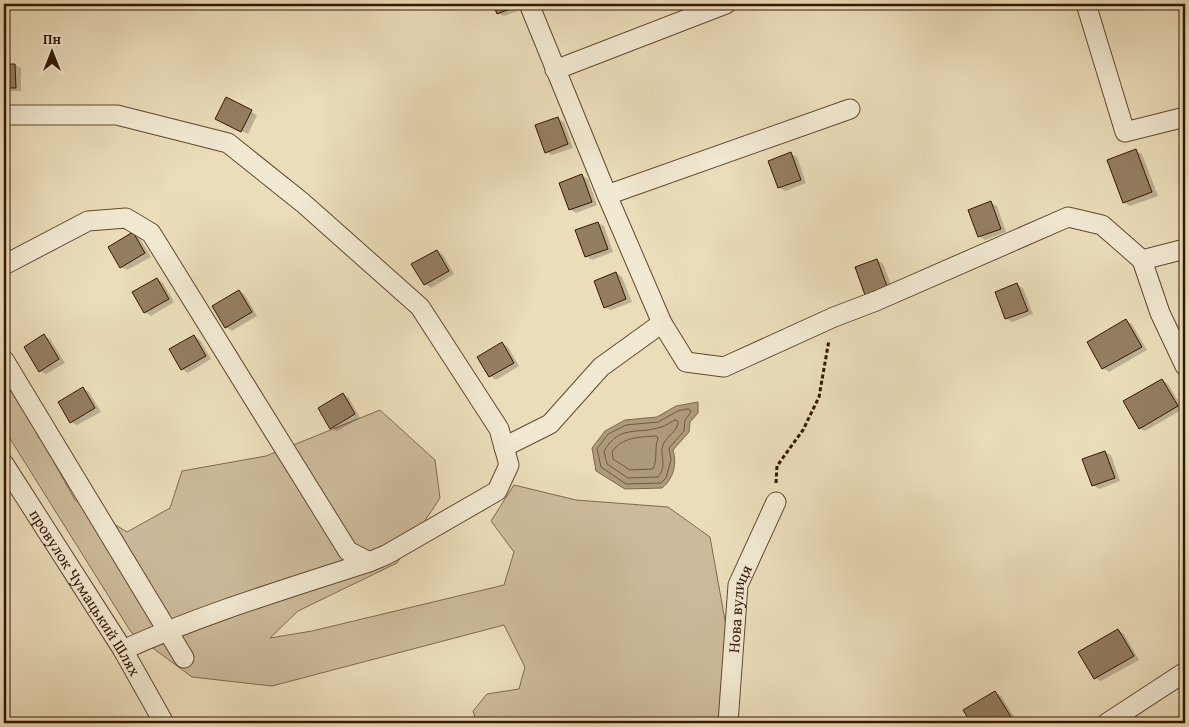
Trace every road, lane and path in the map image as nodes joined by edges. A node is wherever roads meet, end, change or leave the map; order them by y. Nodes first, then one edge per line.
1 (529, 4) edge
2 (726, 4) edge
3 (1086, 4) edge
4 (555, 70) junction
5 (850, 109) dead end
6 (4, 115) edge
7 (1185, 117) edge
8 (607, 195) junction
9 (1185, 249) edge
10 (1142, 260) junction
11 (4, 265) edge
12 (834, 317) junction
13 (662, 323) junction
14 (4, 360) edge
15 (1185, 366) edge
16 (504, 447) junction
17 (4, 464) edge
18 (776, 502) joint
19 (369, 562) junction
20 (166, 630) junction
21 (123, 650) junction
22 (184, 658) dead end
23 (1185, 672) edge
24 (164, 723) edge
25 (728, 723) edge
26 (1107, 723) edge

1 - 4 street
2 - 4 street
3 - 7 street
4 - 8 street
5 - 8 street
6 - 16 street
8 - 13 street
9 - 10 street
10 - 12 street
10 - 15 street
11 - 19 street
12 - 13 street
12 - 18 path
13 - 16 street
14 - 20 street
16 - 19 street
17 - 21 street, провулок Чумацький Шлях
18 - 25 street, Нова вулиця
19 - 20 street
20 - 21 street
20 - 22 street
21 - 24 street, провулок Чумацький Шлях
23 - 26 street

